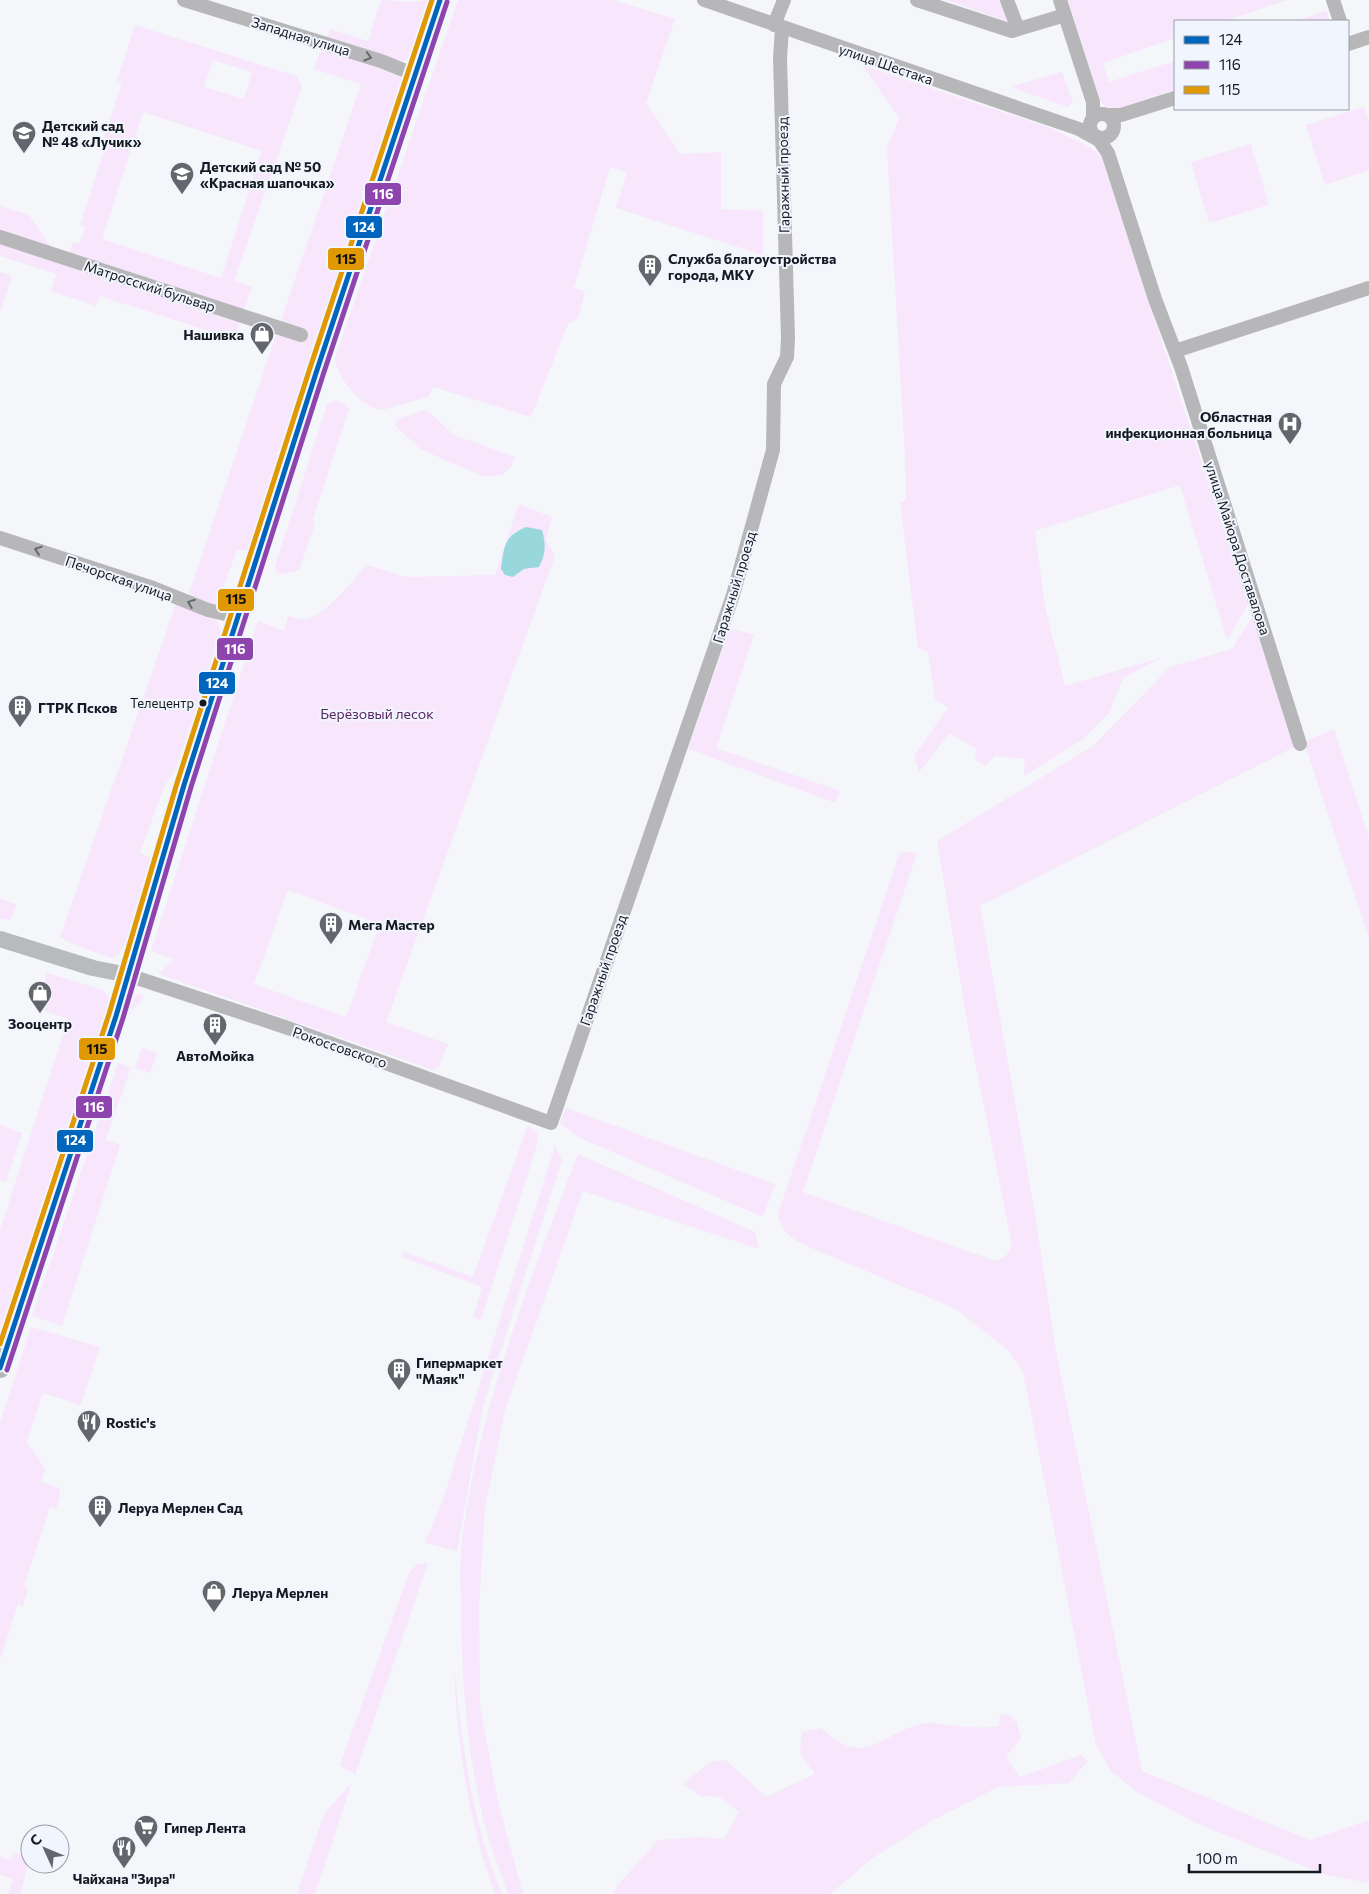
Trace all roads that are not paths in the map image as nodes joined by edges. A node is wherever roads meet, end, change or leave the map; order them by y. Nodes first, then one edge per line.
1 (184, 0) edge
2 (440, 0) edge
3 (704, 0) edge
4 (784, 0) edge
5 (917, 0) edge
6 (1007, 0) edge
7 (1060, 0) edge
8 (1333, 0) edge
9 (1065, 15) junction
10 (1340, 20) edge
11 (778, 27) junction
12 (1018, 29) junction
13 (1369, 37) edge
14 (1349, 44) edge
15 (416, 75) junction
16 (1174, 98) edge
17 (1105, 120) junction
18 (1069, 126) junction
19 (1095, 137) junction
20 (1108, 153) junction
21 (0, 237) edge
22 (1369, 288) edge
23 (300, 336) dead end
24 (1175, 351) junction
25 (0, 538) edge
26 (238, 616) junction
27 (1300, 744) dead end
28 (0, 939) edge
29 (128, 975) junction
30 (551, 1123) joint
31 (0, 1368) edge

1 -> 15 street, Западная улица
2 - 15 highway
3 - 11 street, улица Шестака
4 - 11 street, Гаражный проезд
5 - 12 street
6 - 12 street
7 - 9 street, улица Майора Доставалова
8 - 10 street
9 - 12 street
9 - 17 street, улица Майора Доставалова
11 - 18 street, улица Шестака
11 - 30 street, Гаражный проезд
13 - 14 street
15 - 26 highway
16 - 17 street
17 - 18 street
17 - 19 street
17 - 20 street, улица Майора Доставалова
18 - 19 street, улица Шестака
19 - 20 street, улица Майора Доставалова
20 - 24 street, улица Майора Доставалова
21 - 23 street, Матросский бульвар
22 - 24 street
24 - 27 street, улица Майора Доставалова
26 -> 25 street, Печорская улица
26 - 29 highway
28 - 29 main road
29 - 30 street, Рокоссовского
29 - 31 highway

